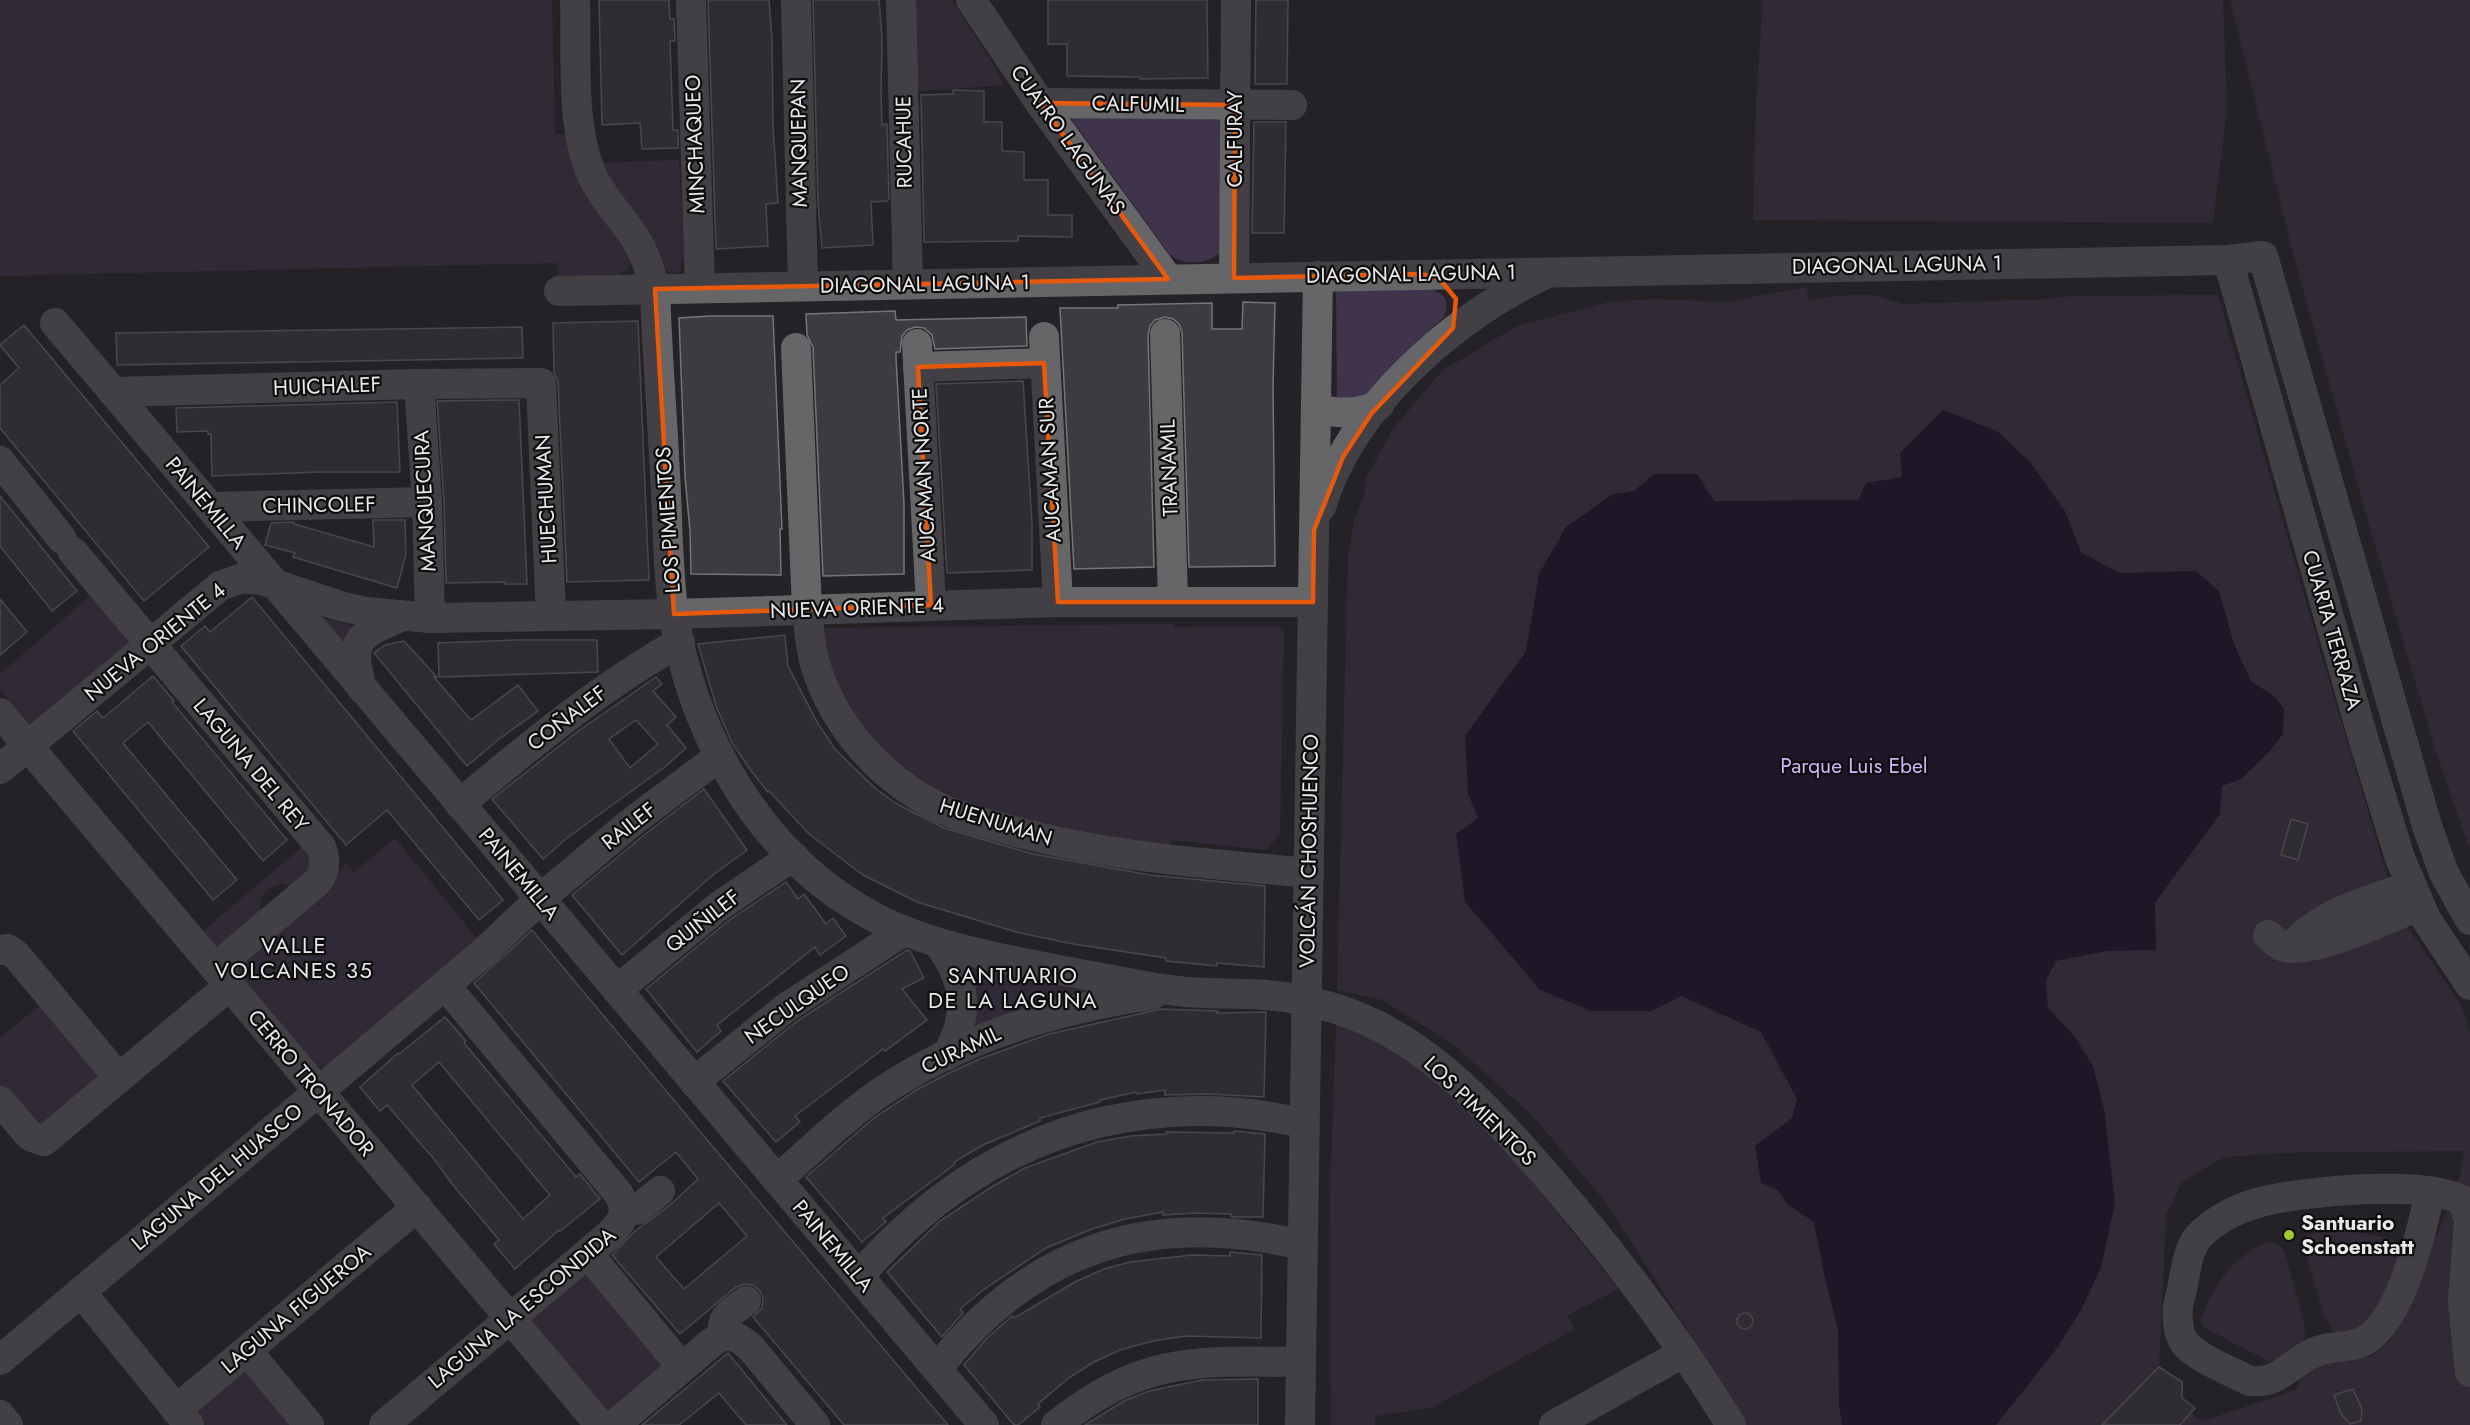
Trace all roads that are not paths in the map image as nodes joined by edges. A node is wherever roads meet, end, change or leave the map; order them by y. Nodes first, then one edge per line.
1 (575, 0) edge
2 (691, 0) edge
3 (796, 0) edge
4 (901, 0) edge
5 (971, 0) edge
6 (1236, 0) edge
7 (1040, 103) junction
8 (1235, 105) junction
9 (1292, 105) dead end
10 (2263, 256) joint
11 (2228, 260) junction
12 (1549, 271) junction
13 (1421, 274) junction
14 (1318, 276) junction
15 (1234, 278) junction
16 (1168, 279) junction
17 (908, 284) junction
18 (803, 286) junction
19 (699, 288) junction
20 (655, 289) junction
21 (559, 291) dead end
22 (55, 323) dead end
23 (1165, 334) dead end
24 (1447, 335) junction
25 (796, 348) dead end
26 (918, 356) joint
27 (541, 383) joint
28 (419, 384) junction
29 (113, 392) junction
30 (1379, 405) junction
31 (1316, 408) junction
32 (0, 461) edge
33 (427, 502) junction
34 (210, 507) junction
35 (1314, 531) junction
36 (274, 583) junction
37 (1173, 601) junction
38 (1058, 602) junction
39 (1313, 602) junction
40 (931, 605) junction
41 (807, 609) junction
42 (551, 615) junction
43 (415, 618) junction
44 (677, 628) junction
45 (150, 645) junction
46 (362, 688) junction
47 (0, 713) edge
48 (28, 746) junction
49 (720, 756) junction
50 (0, 770) edge
51 (460, 804) junction
52 (792, 856) junction
53 (1309, 873) junction
54 (2415, 896) junction
55 (540, 898) junction
56 (2470, 920) edge
57 (904, 931) junction
58 (2279, 942) dead end
59 (938, 943) junction
60 (0, 950) edge
61 (222, 976) junction
62 (446, 985) junction
63 (2470, 985) edge
64 (617, 990) junction
65 (1179, 991) junction
66 (1307, 1001) junction
67 (946, 1056) junction
68 (119, 1078) junction
69 (694, 1082) junction
70 (319, 1091) junction
71 (0, 1101) edge
72 (1304, 1123) junction
73 (777, 1180) junction
74 (660, 1191) dead end
75 (2430, 1192) junction
76 (417, 1208) junction
77 (624, 1209) junction
78 (1302, 1245) junction
79 (588, 1254) junction
80 (858, 1276) junction
81 (81, 1292) junction
82 (746, 1301) dead end
83 (510, 1318) junction
84 (723, 1335) junction
85 (246, 1351) junction
86 (1683, 1353) junction
87 (0, 1360) edge
88 (1300, 1362) junction
89 (682, 1367) junction
90 (937, 1369) junction
91 (2470, 1372) edge
92 (0, 1415) edge
93 (182, 1417) edge
94 (1564, 1423) edge
95 (8, 1425) edge
96 (309, 1425) edge
97 (384, 1425) edge
98 (600, 1425) edge
99 (615, 1425) edge
100 (815, 1425) edge
101 (984, 1425) edge
102 (1056, 1425) edge
103 (1300, 1425) edge
104 (1731, 1425) edge

1 - 20 street, LOS PIMIENTOS
2 - 19 street, MINCHAQUEO
3 - 18 street, MANQUEPAN
4 - 17 street, RUCAHUE
5 - 7 street, CUATRO LAGUNAS
6 - 8 street, CALFURAY
7 - 8 street, CALFUMIL
7 - 16 street, CUATRO LAGUNAS
8 - 9 street, CALFUMIL
8 - 15 street, CALFURAY
10 - 11 street, DIAGONAL LAGUNA 1
10 - 56 street, CUARTA TERRAZA
11 - 12 street, DIAGONAL LAGUNA 1
11 - 54 street, CUARTA TERRAZA
12 - 13 street, DIAGONAL LAGUNA 1
12 - 24 street
13 - 14 street, DIAGONAL LAGUNA 1
13 - 24 street
14 - 15 street, DIAGONAL LAGUNA 1
14 - 31 street, VOLCÁN CHOSHUENCO
15 - 16 street, DIAGONAL LAGUNA 1
16 - 17 street, DIAGONAL LAGUNA 1
17 - 18 street, DIAGONAL LAGUNA 1
18 - 19 street, DIAGONAL LAGUNA 1
19 - 20 street, DIAGONAL LAGUNA 1
20 - 21 street, DIAGONAL LAGUNA 1
20 - 44 street, LOS PIMIENTOS
22 - 29 street, PAINEMILLA
23 - 37 street, TRANAMIL
24 - 30 street
25 - 41 street, HUENUMAN
26 - 38 street, AUCAMAN SUR
26 - 40 street, AUCAMAN NORTE
27 - 28 street, HUICHALEF
27 - 42 street, HUECHUMAN
28 - 29 street, HUICHALEF
28 - 33 street, MANQUECURA
29 - 34 street, PAINEMILLA
30 - 31 street
30 - 35 street
31 - 35 street, VOLCÁN CHOSHUENCO
32 - 45 street, LAGUNA DEL REY
33 - 34 street, CHINCOLEF
33 - 43 street, MANQUECURA
34 - 36 street, PAINEMILLA
35 - 39 street, VOLCÁN CHOSHUENCO
36 - 43 street, NUEVA ORIENTE 4
36 - 45 street, NUEVA ORIENTE 4
36 - 46 street, PAINEMILLA
37 - 38 street, NUEVA ORIENTE 4
37 - 39 street, NUEVA ORIENTE 4
38 - 40 street, NUEVA ORIENTE 4
39 - 53 street, VOLCÁN CHOSHUENCO
40 - 41 street, NUEVA ORIENTE 4
41 - 44 street, NUEVA ORIENTE 4
41 - 53 street, HUENUMAN
42 - 43 street, NUEVA ORIENTE 4
42 - 44 street, NUEVA ORIENTE 4
43 - 46 street, NUEVA ORIENTE 4
44 - 49 street, LOS PIMIENTOS
44 - 51 street, COÑALEF
45 - 48 street, NUEVA ORIENTE 4
45 - 61 street, LAGUNA DEL REY
46 - 51 street, PAINEMILLA
47 - 48 street, CERRO TRONADOR
48 - 50 street, NUEVA ORIENTE 4
48 - 61 street, CERRO TRONADOR
49 - 52 street, LOS PIMIENTOS
49 - 55 street, RAILEF
51 - 55 street, PAINEMILLA
52 - 57 street, LOS PIMIENTOS
52 - 64 street, QUIÑILEF
53 - 66 street, VOLCÁN CHOSHUENCO
54 - 58 street
54 - 63 street, CUARTA TERRAZA
55 - 62 street, LAGUNA DEL HUASCO
55 - 64 street, PAINEMILLA
57 - 59 street, LOS PIMIENTOS
57 - 69 street, NECULQUEO
59 - 65 street, LOS PIMIENTOS
59 - 67 street
60 - 68 street
61 - 68 street, LAGUNA DEL REY
61 - 70 street, CERRO TRONADOR
62 - 70 street, LAGUNA DEL HUASCO
62 - 77 street, LAGUNA LA ESCONDIDA
64 - 69 street, PAINEMILLA
65 - 66 street, LOS PIMIENTOS
65 - 67 street, CURAMIL
66 - 72 street, VOLCÁN CHOSHUENCO
66 - 86 street, LOS PIMIENTOS
67 - 73 street, CURAMIL
68 - 71 street, LAGUNA DEL REY
69 - 73 street, PAINEMILLA
70 - 76 street, CERRO TRONADOR
70 - 81 street, LAGUNA DEL HUASCO
72 - 78 street, VOLCÁN CHOSHUENCO
72 - 80 street
73 - 80 street, PAINEMILLA
74 - 77 street
75 - 75 street
75 - 91 street
76 - 83 street, CERRO TRONADOR
76 - 85 street, LAGUNA FIGUEROA
77 - 79 street, LAGUNA LA ESCONDIDA
78 - 88 street, VOLCÁN CHOSHUENCO
78 - 90 street
79 - 83 street, LAGUNA LA ESCONDIDA
79 - 89 street
80 - 90 street, PAINEMILLA
81 - 87 street, LAGUNA DEL HUASCO
81 - 93 street
82 - 84 street
83 - 97 street, LAGUNA LA ESCONDIDA
83 - 98 street, CERRO TRONADOR
84 - 89 street
84 - 100 street
85 - 93 street, LAGUNA FIGUEROA
85 - 96 street
86 - 94 street
86 - 104 street, LOS PIMIENTOS
88 - 102 street
88 - 103 street, VOLCÁN CHOSHUENCO
89 - 99 street
90 - 101 street, PAINEMILLA
92 - 95 street

